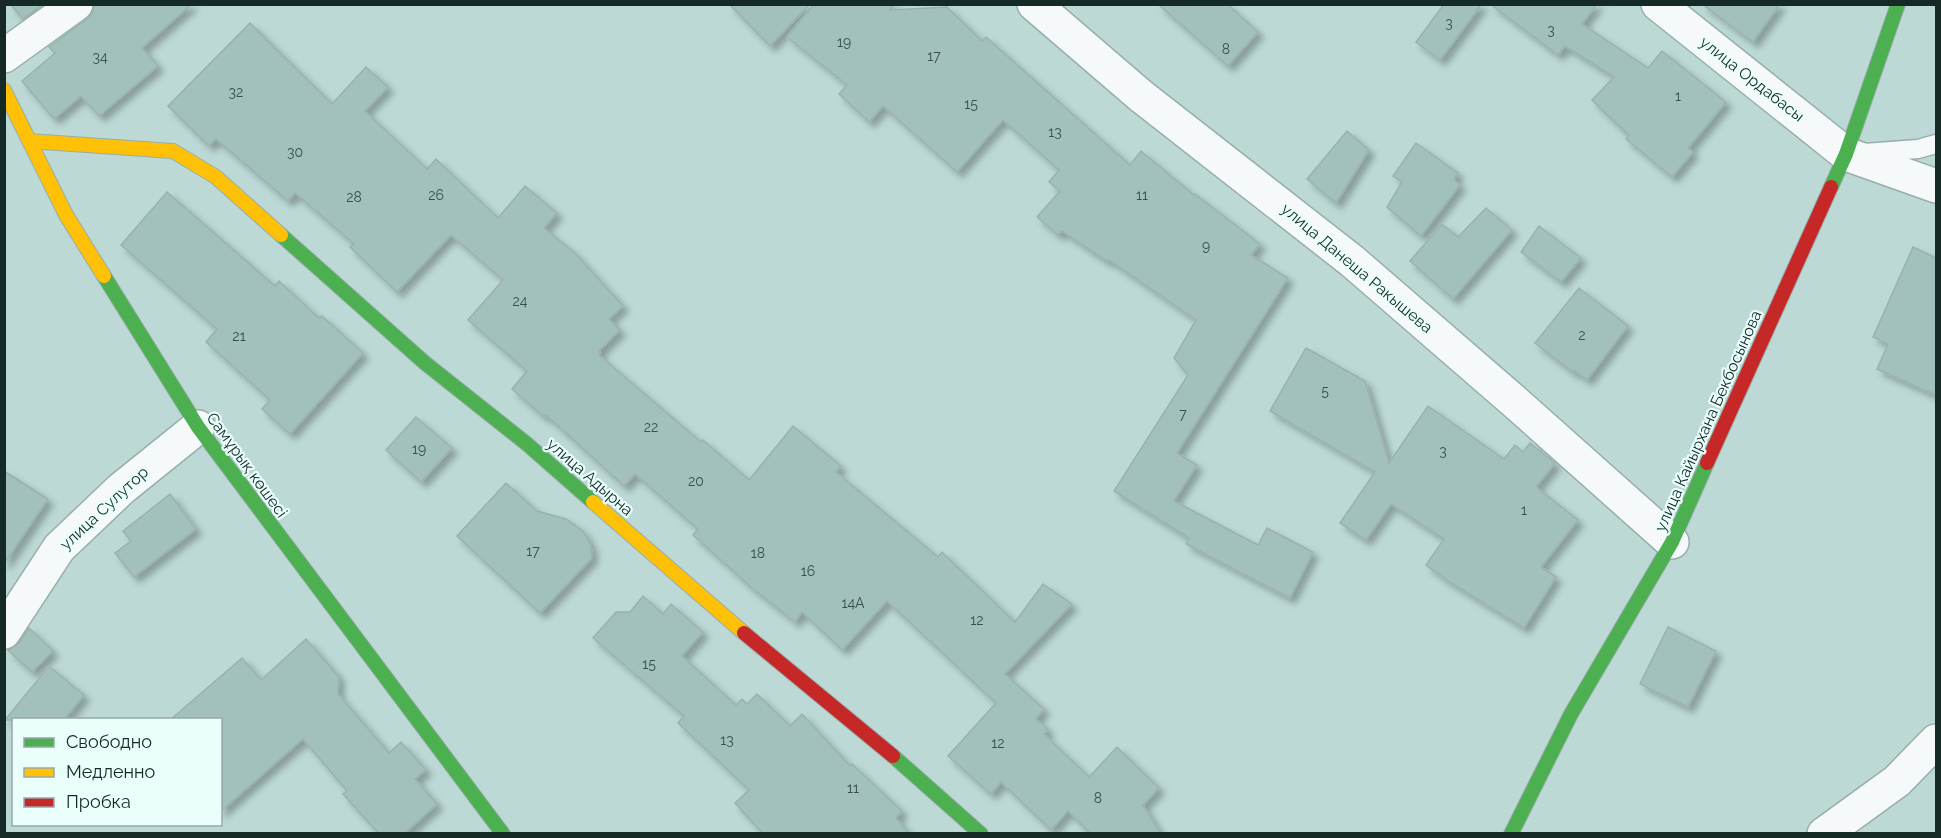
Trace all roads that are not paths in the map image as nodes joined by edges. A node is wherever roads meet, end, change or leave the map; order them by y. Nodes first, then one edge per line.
1 (76, 4) edge
2 (1034, 4) edge
3 (1658, 4) edge
4 (1898, 4) edge
5 (4, 56) edge
6 (4, 90) edge
7 (29, 141) junction
8 (1936, 144) edge
9 (1846, 154) junction
10 (1936, 186) edge
11 (198, 427) junction
12 (1672, 542) junction
13 (4, 632) edge
14 (1936, 741) edge
15 (503, 834) edge
16 (981, 834) edge
17 (1511, 834) edge
18 (1824, 834) edge

1 - 5 street
2 - 12 street, улица Данеша Ракышева
3 - 9 street, улица Ордабасы
4 - 9 street, улица Кайырхана Бекбосынова
6 - 7 street, Самұрық көшесі
7 - 11 street, Самұрық көшесі
7 - 16 street, улица Адырна
8 - 9 lane
9 - 10 street, улица Ордабасы
9 - 12 street, улица Кайырхана Бекбосынова
11 - 13 street, улица Сулутор
11 - 15 street, Самұрық көшесі
12 - 17 street, улица Кайырхана Бекбосынова
14 - 18 street

